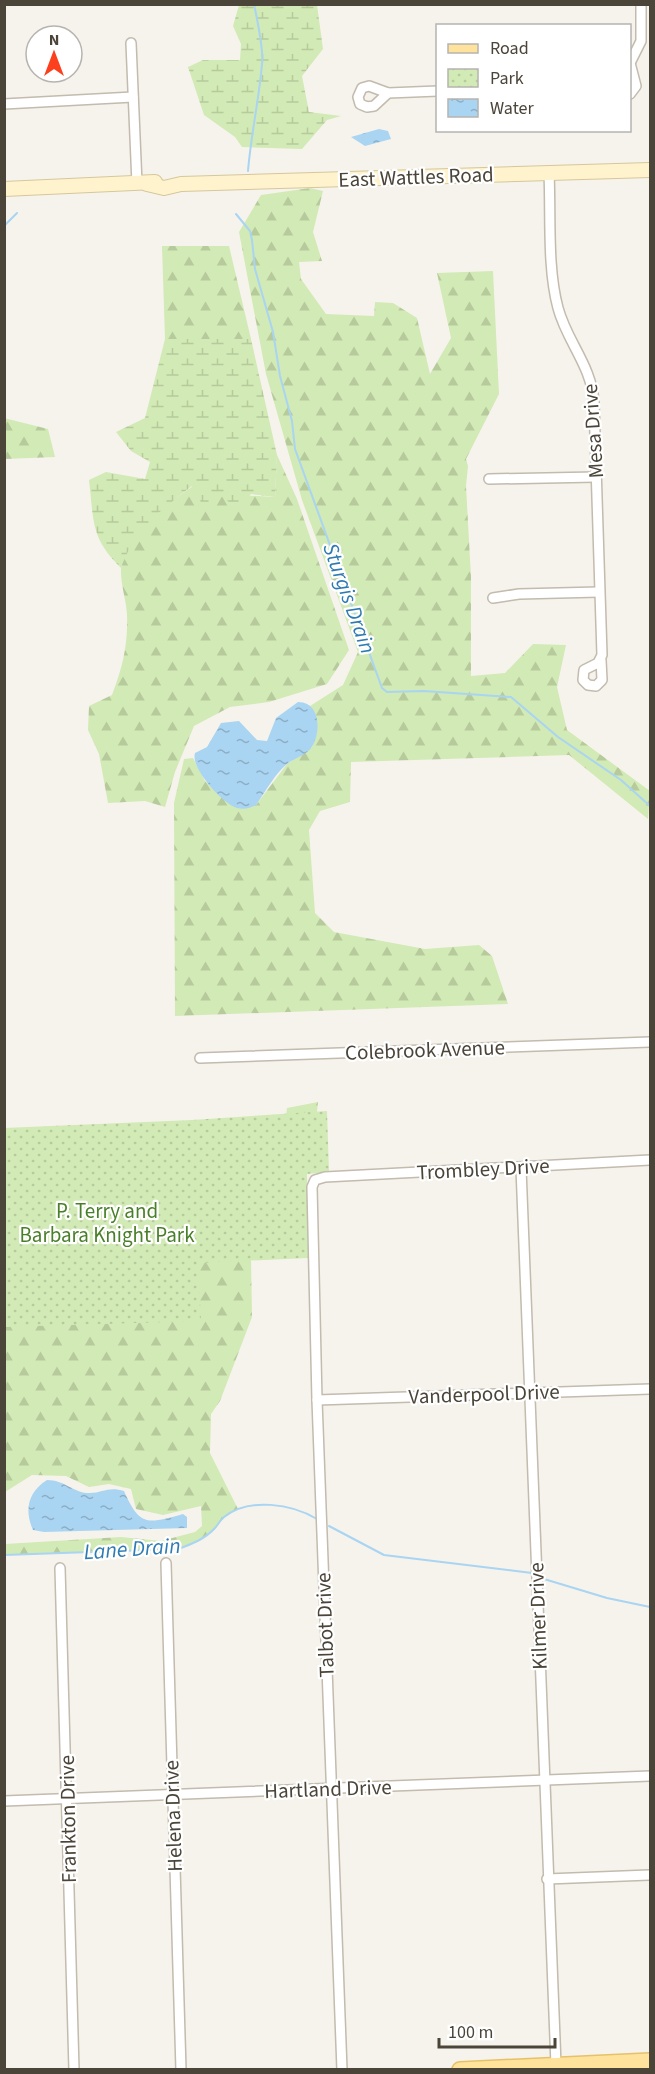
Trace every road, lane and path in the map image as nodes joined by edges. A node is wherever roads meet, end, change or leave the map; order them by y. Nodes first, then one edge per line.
1 (641, 4) edge
2 (131, 43) dead end
3 (631, 61) edge
4 (631, 67) edge
5 (436, 91) edge
6 (388, 93) dead end
7 (631, 93) edge
8 (133, 97) junction
9 (4, 104) edge
10 (651, 170) edge
11 (549, 173) junction
12 (142, 184) junction
13 (4, 189) edge
14 (596, 477) junction
15 (489, 479) dead end
16 (599, 592) junction
17 (493, 598) dead end
18 (601, 660) dead end
19 (651, 1042) edge
20 (201, 1058) dead end
21 (651, 1160) edge
22 (522, 1168) junction
23 (315, 1180) joint
24 (651, 1389) edge
25 (530, 1391) junction
26 (317, 1400) junction
27 (166, 1563) dead end
28 (60, 1568) dead end
29 (651, 1776) edge
30 (544, 1781) junction
31 (331, 1789) junction
32 (171, 1794) junction
33 (67, 1798) junction
34 (4, 1801) edge
35 (649, 1875) edge
36 (547, 1879) junction
37 (651, 2061) edge
38 (556, 2065) junction
39 (74, 2070) edge
40 (181, 2070) edge
41 (342, 2070) edge
42 (460, 2070) edge

1 - 3 street
2 - 8 street
4 - 7 street
5 - 6 street
8 - 9 street
8 - 12 street
10 - 11 main road, East Wattles Road
11 - 12 main road, East Wattles Road
11 - 14 street, Mesa Drive
12 - 13 main road
14 - 15 street
14 - 16 street, Mesa Drive
16 - 17 street
16 - 18 street, Mesa Drive
19 - 20 street, Colebrook Avenue
21 - 22 street, Trombley Drive
22 - 23 street, Trombley Drive
22 - 25 street, Kilmer Drive
23 - 26 street, Talbot Drive
24 - 25 street, Vanderpool Drive
25 - 26 street, Vanderpool Drive
25 - 30 street, Kilmer Drive
26 - 31 street, Talbot Drive
27 - 32 street, Helena Drive
28 - 33 street, Frankton Drive
29 - 30 street, Hartland Drive
30 - 31 street, Hartland Drive
30 - 36 street, Kilmer Drive
31 - 32 street, Hartland Drive
31 - 41 street, Talbot Drive
32 - 33 street, Hartland Drive
32 - 40 street, Helena Drive
33 - 34 street, Hartland Drive
33 - 39 street, Frankton Drive
35 - 36 street
36 - 38 street, Kilmer Drive
37 - 38 main road
38 - 42 main road

